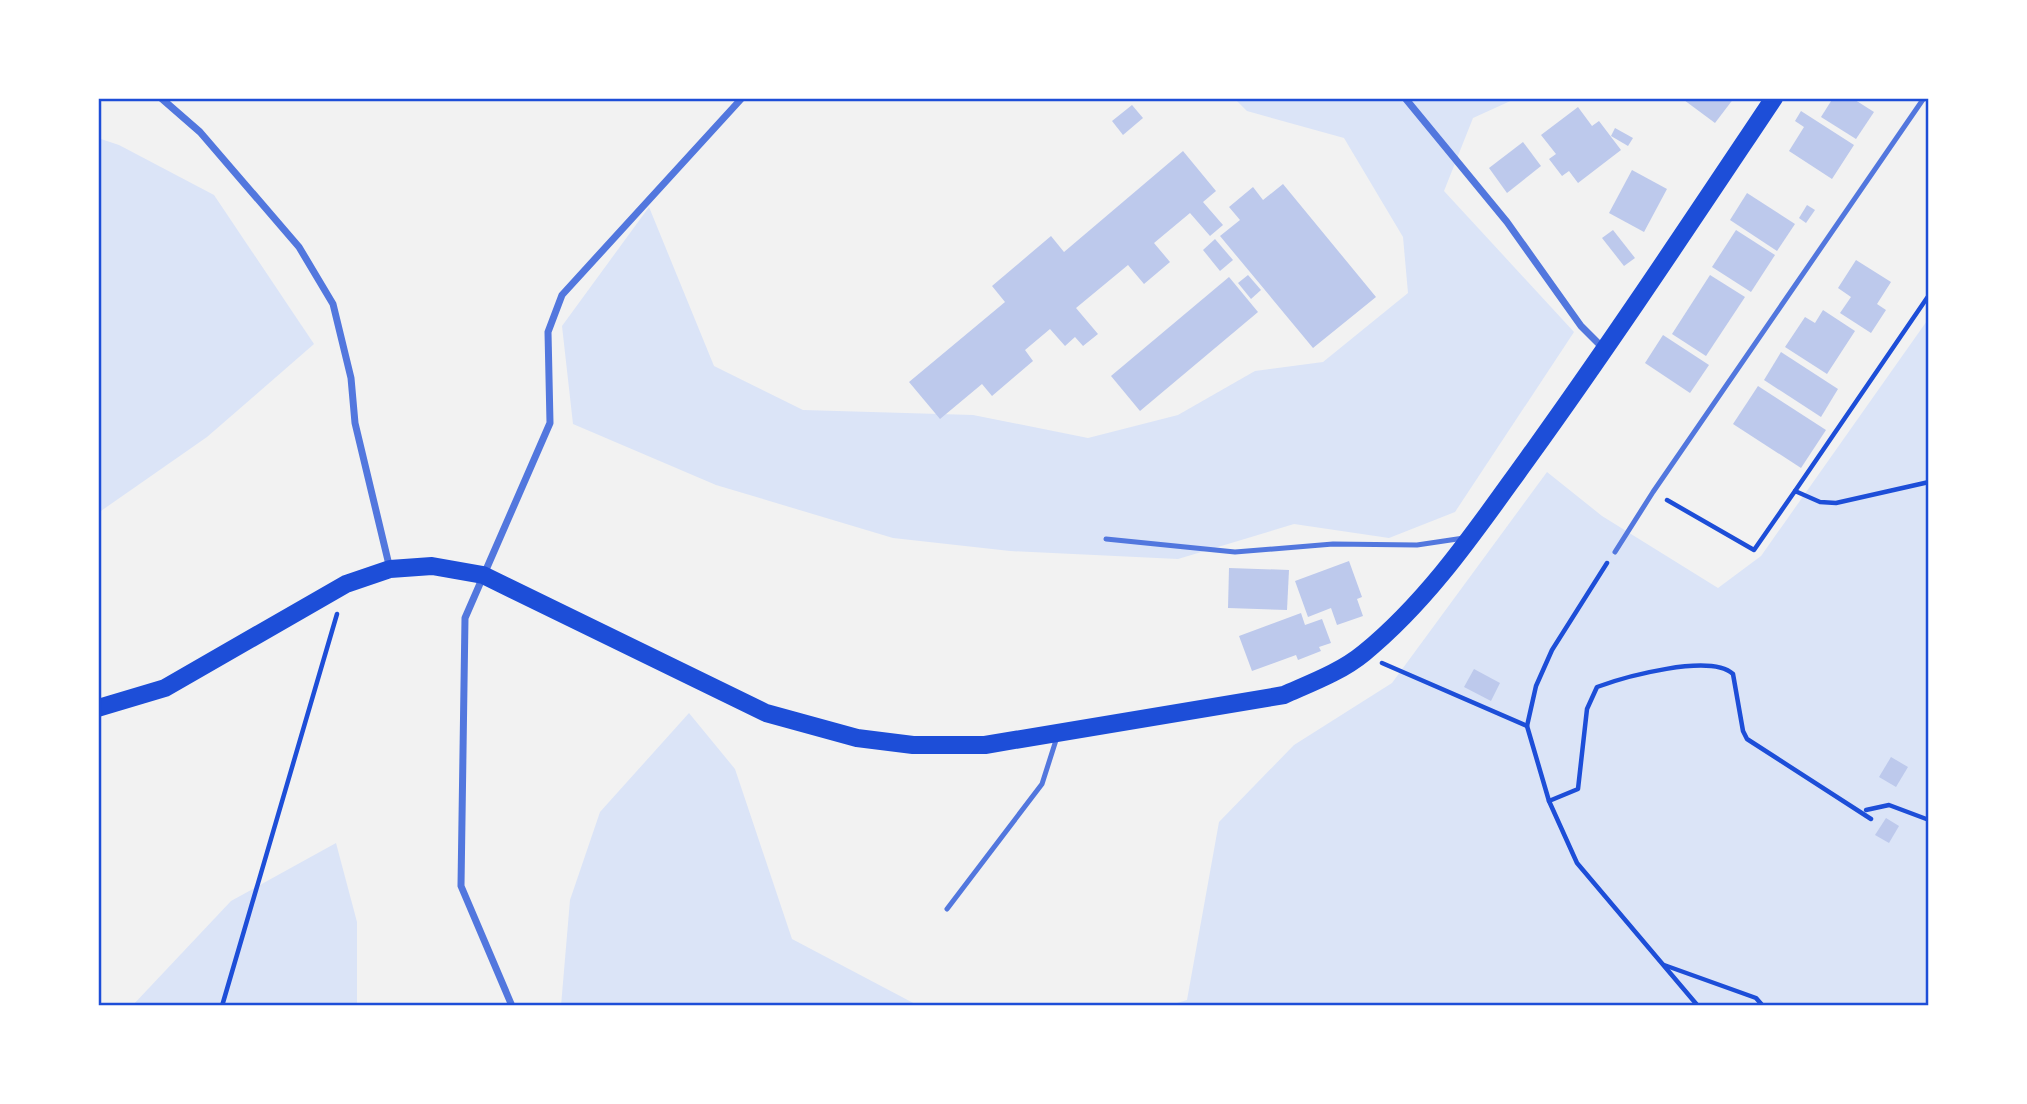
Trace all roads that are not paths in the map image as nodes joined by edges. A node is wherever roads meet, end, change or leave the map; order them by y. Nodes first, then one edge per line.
1 (161, 98) edge
2 (741, 98) edge
3 (1405, 98) edge
4 (1774, 98) edge
5 (1924, 98) edge
6 (1605, 349) junction
7 (1470, 537) junction
8 (1106, 539) dead end
9 (1615, 552) dead end
10 (390, 569) junction
11 (482, 575) junction
12 (98, 708) edge
13 (1058, 734) junction
14 (947, 909) dead end
15 (512, 1006) edge

1 - 10 street
2 - 11 street
3 - 6 street
4 - 6 main road
5 - 9 lane
6 - 7 main road
7 - 8 lane
7 - 13 main road
10 - 11 main road
10 - 12 main road
11 - 13 main road
11 - 15 street
13 - 14 lane

